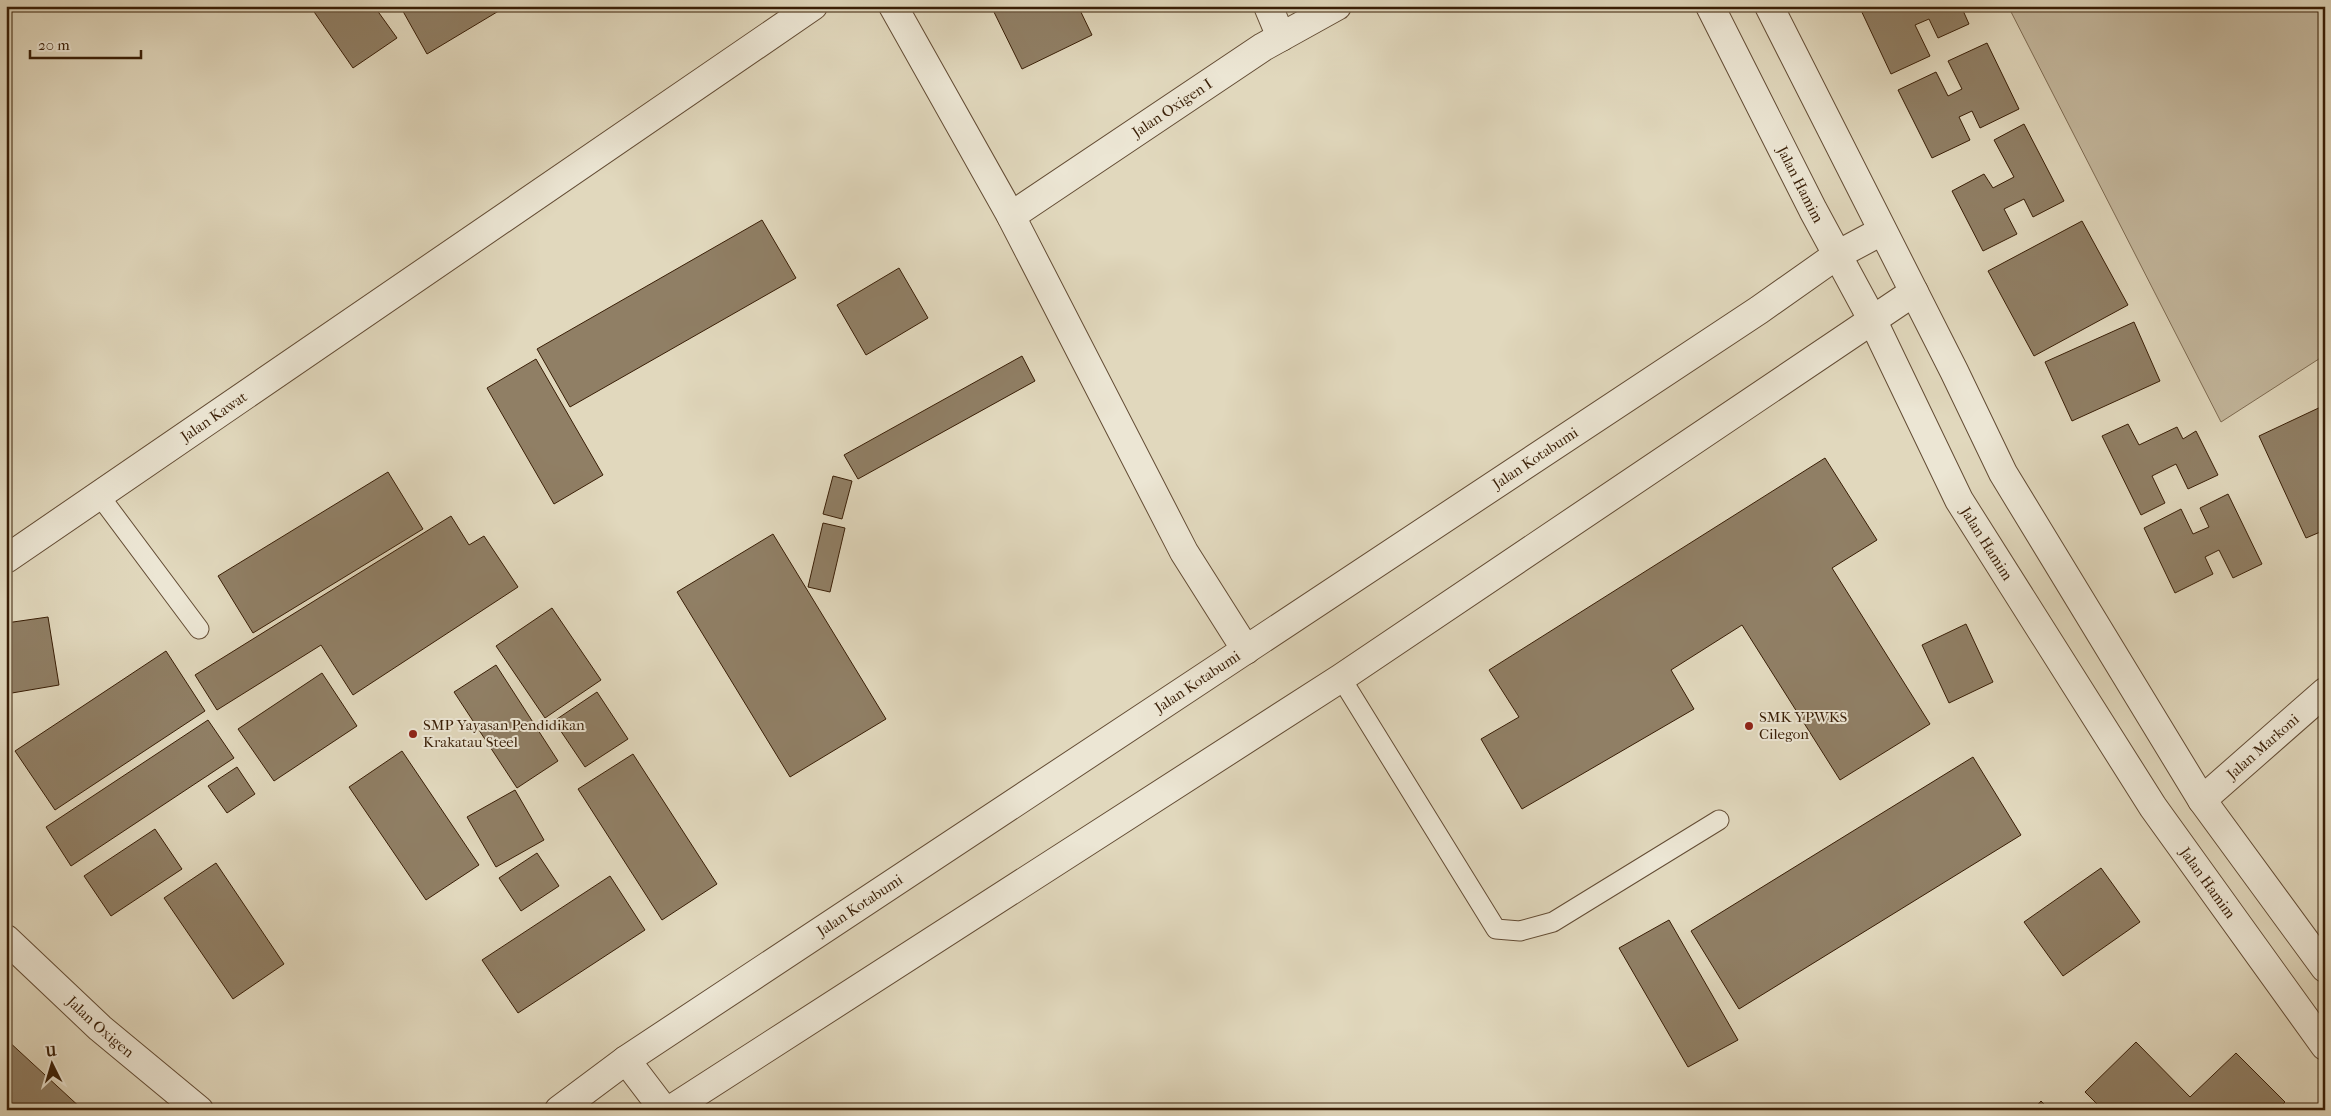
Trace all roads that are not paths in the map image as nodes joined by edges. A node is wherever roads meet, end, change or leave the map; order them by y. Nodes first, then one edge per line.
1 (813, 6) edge
2 (893, 6) edge
3 (1268, 6) edge
4 (1336, 6) edge
5 (1710, 6) edge
6 (1769, 6) edge
7 (1281, 37) junction
8 (1011, 216) junction
9 (1882, 231) junction
10 (1837, 256) junction
11 (1914, 292) junction
12 (1872, 319) junction
13 (99, 496) junction
14 (6, 559) edge
15 (199, 629) dead end
16 (1246, 650) junction
17 (1341, 678) junction
18 (2325, 692) edge
19 (2202, 800) junction
20 (1719, 820) dead end
21 (8, 944) edge
22 (2325, 968) edge
23 (2325, 1046) edge
24 (626, 1060) junction
25 (199, 1110) edge
26 (559, 1110) edge
27 (664, 1110) edge
28 (670, 1110) edge

1 - 13 street, Jalan Kawat
2 - 8 street
3 - 7 street
4 - 7 street, Jalan Oxigen I
5 - 10 street, Jalan Hamim
6 - 9 street
7 - 8 street, Jalan Oxigen I
8 - 16 street
9 - 10 street, Jalan Kotabumi
9 - 11 street
10 - 12 street, Jalan Hamim
10 - 16 street, Jalan Kotabumi
11 - 12 street
11 - 19 street
12 - 17 street
12 - 23 street, Jalan Hamim
13 - 14 street, Jalan Kawat
13 - 15 lane
16 - 24 street, Jalan Kotabumi
17 - 20 lane
17 - 28 street
18 - 19 street, Jalan Markoni
19 - 22 street
21 - 25 street, Jalan Oxigen
24 - 26 street, Jalan Kotabumi
24 - 27 street

